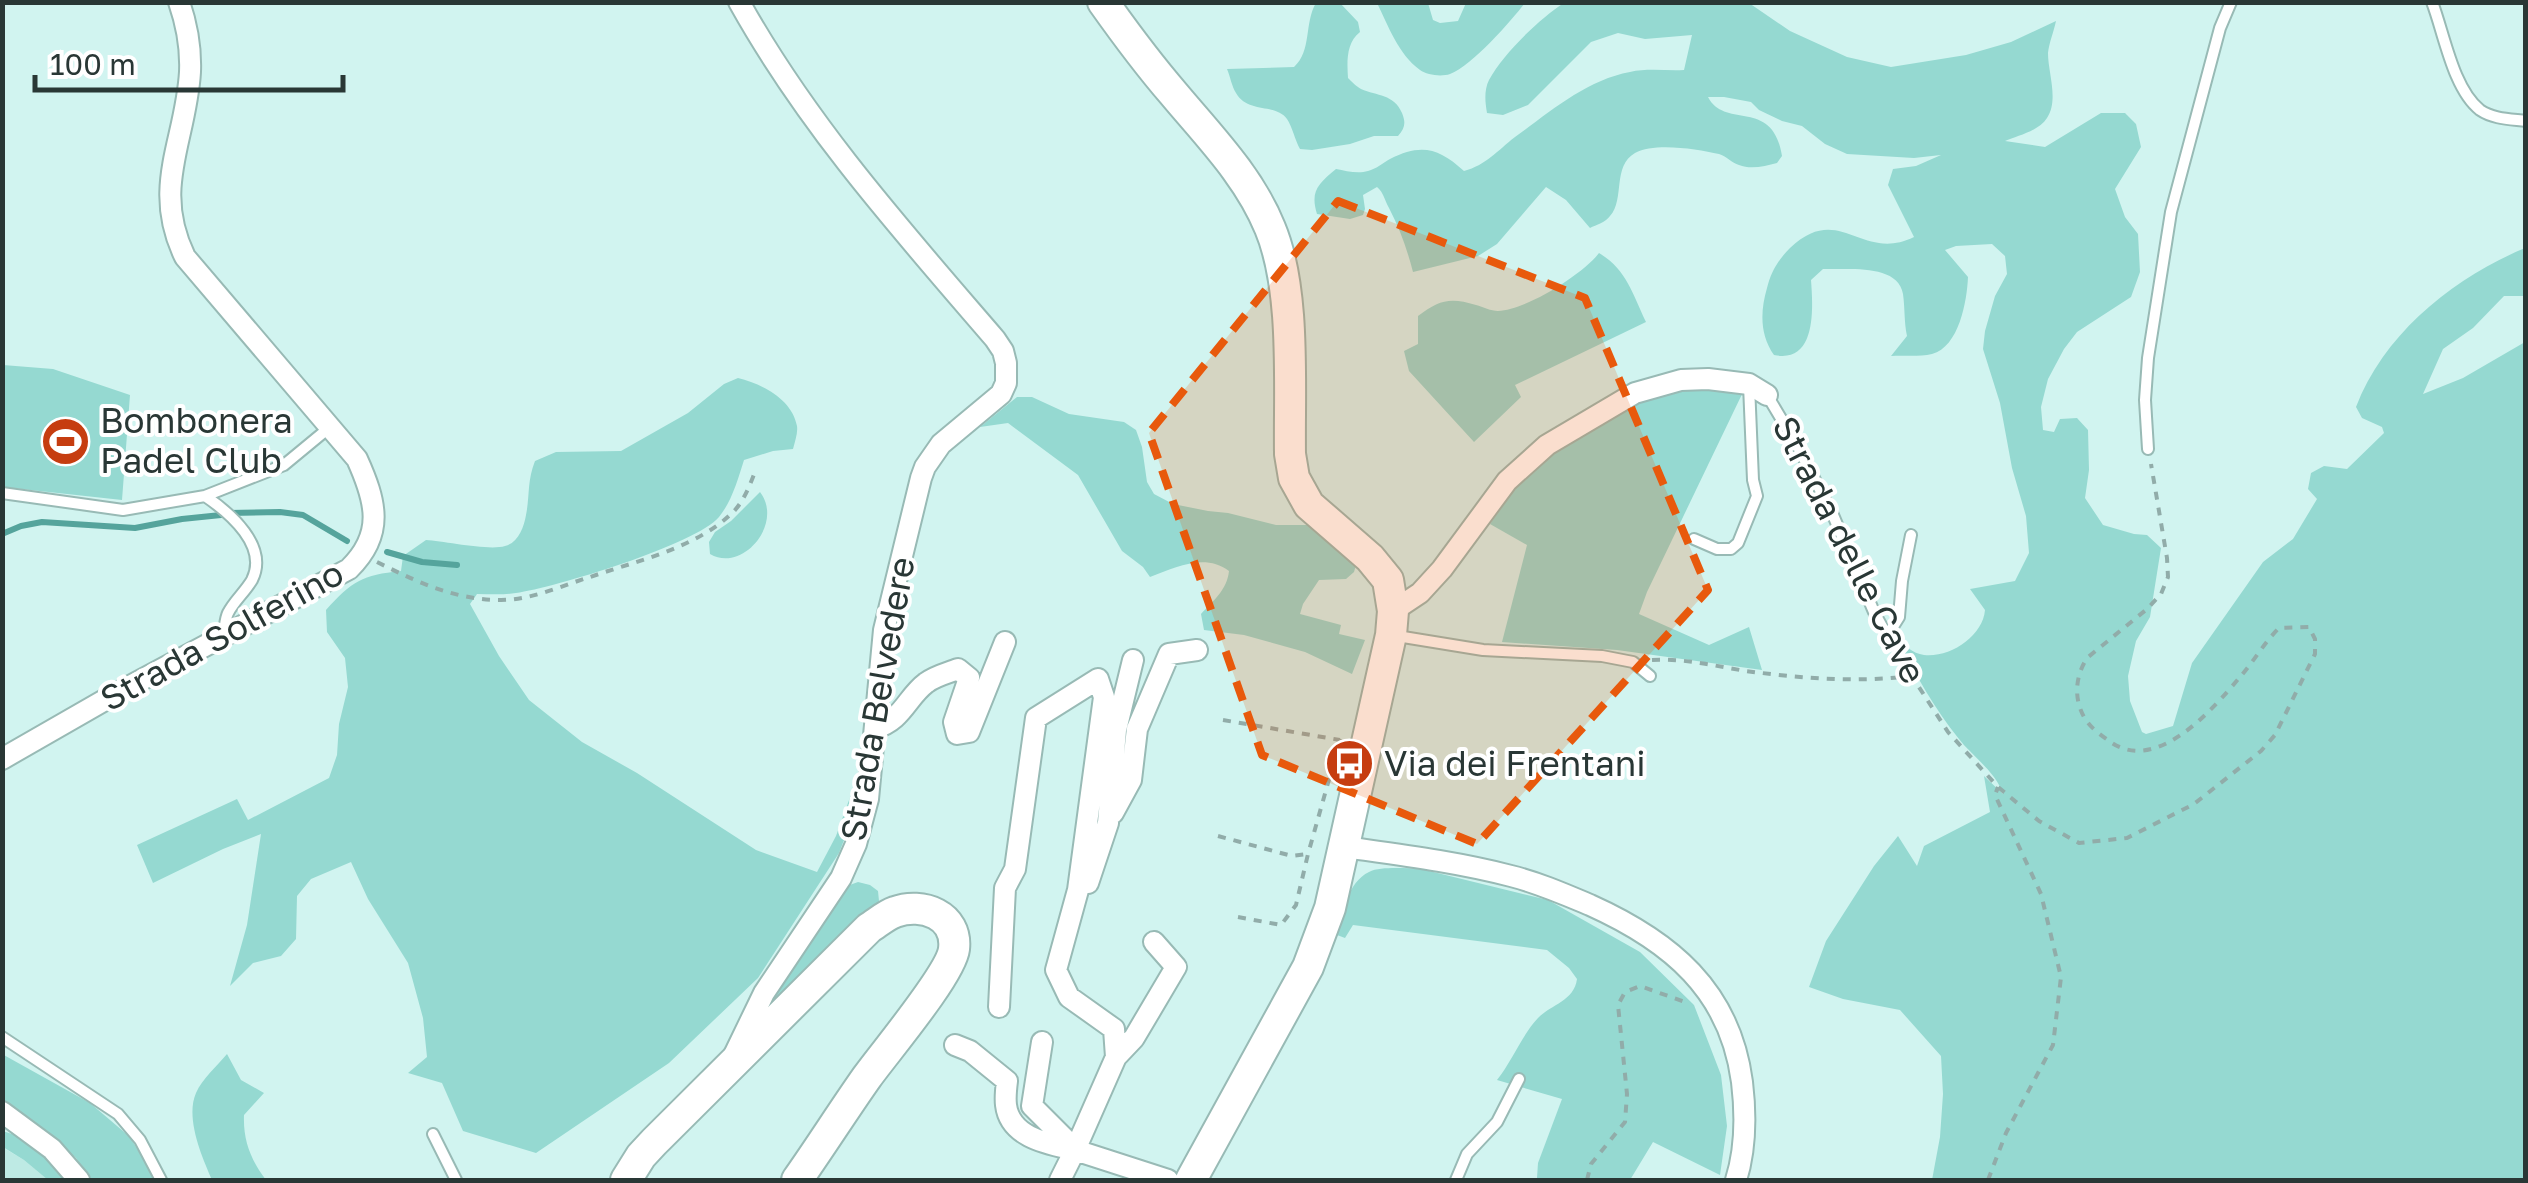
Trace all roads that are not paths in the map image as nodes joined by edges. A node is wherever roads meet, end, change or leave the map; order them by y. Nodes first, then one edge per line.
1 (179, 2) edge
2 (739, 2) edge
3 (1102, 2) edge
4 (2231, 2) edge
5 (2432, 2) edge
6 (2526, 121) edge
7 (1758, 390) junction
8 (331, 426) junction
9 (2148, 450) road end
10 (2, 493) edge
11 (206, 496) junction
12 (1912, 535) dead end
13 (1694, 538) dead end
14 (1392, 623) junction
15 (223, 636) junction
16 (1004, 642) dead end
17 (1198, 650) dead end
18 (1133, 660) dead end
19 (1650, 676) dead end
20 (875, 728) junction
21 (2, 760) edge
22 (1108, 823) junction
23 (1345, 847) junction
24 (1078, 890) junction
25 (1154, 942) dead end
26 (998, 1008) dead end
27 (2, 1037) edge
28 (1042, 1042) dead end
29 (955, 1044) dead end
30 (1116, 1058) junction
31 (728, 1068) junction
32 (1518, 1078) dead end
33 (2, 1112) edge
34 (433, 1134) dead end
35 (1075, 1150) junction
36 (1143, 1177) edge
37 (79, 1180) edge
38 (161, 1180) edge
39 (456, 1180) edge
40 (626, 1180) edge
41 (797, 1180) edge
42 (1060, 1180) edge
43 (1168, 1180) edge
44 (1191, 1180) edge
45 (1456, 1180) edge
46 (1736, 1180) edge

1 - 8 street, Strada Solferino
2 - 20 street, Strada Belvedere
3 - 14 main road
4 - 9 lane
5 - 6 lane
7 - 12 lane, Strada delle Cave
7 - 13 lane
7 - 14 street, Strada delle Cave
8 - 11 lane
8 - 15 street, Strada Solferino
10 - 11 lane
11 - 15 lane
14 - 19 lane
14 - 23 main road
15 - 21 street, Strada Solferino
16 - 20 street
17 - 22 street
18 - 22 street
20 - 31 street, Strada Belvedere
22 - 24 street
23 - 44 main road
23 - 46 street
24 - 26 street
24 - 30 street
25 - 30 street
27 - 38 lane
28 - 35 street
29 - 35 street
30 - 35 street
31 - 40 main road
31 - 41 main road
32 - 45 lane
33 - 37 street
34 - 39 lane
35 - 36 street
35 - 42 street
36 - 43 street

